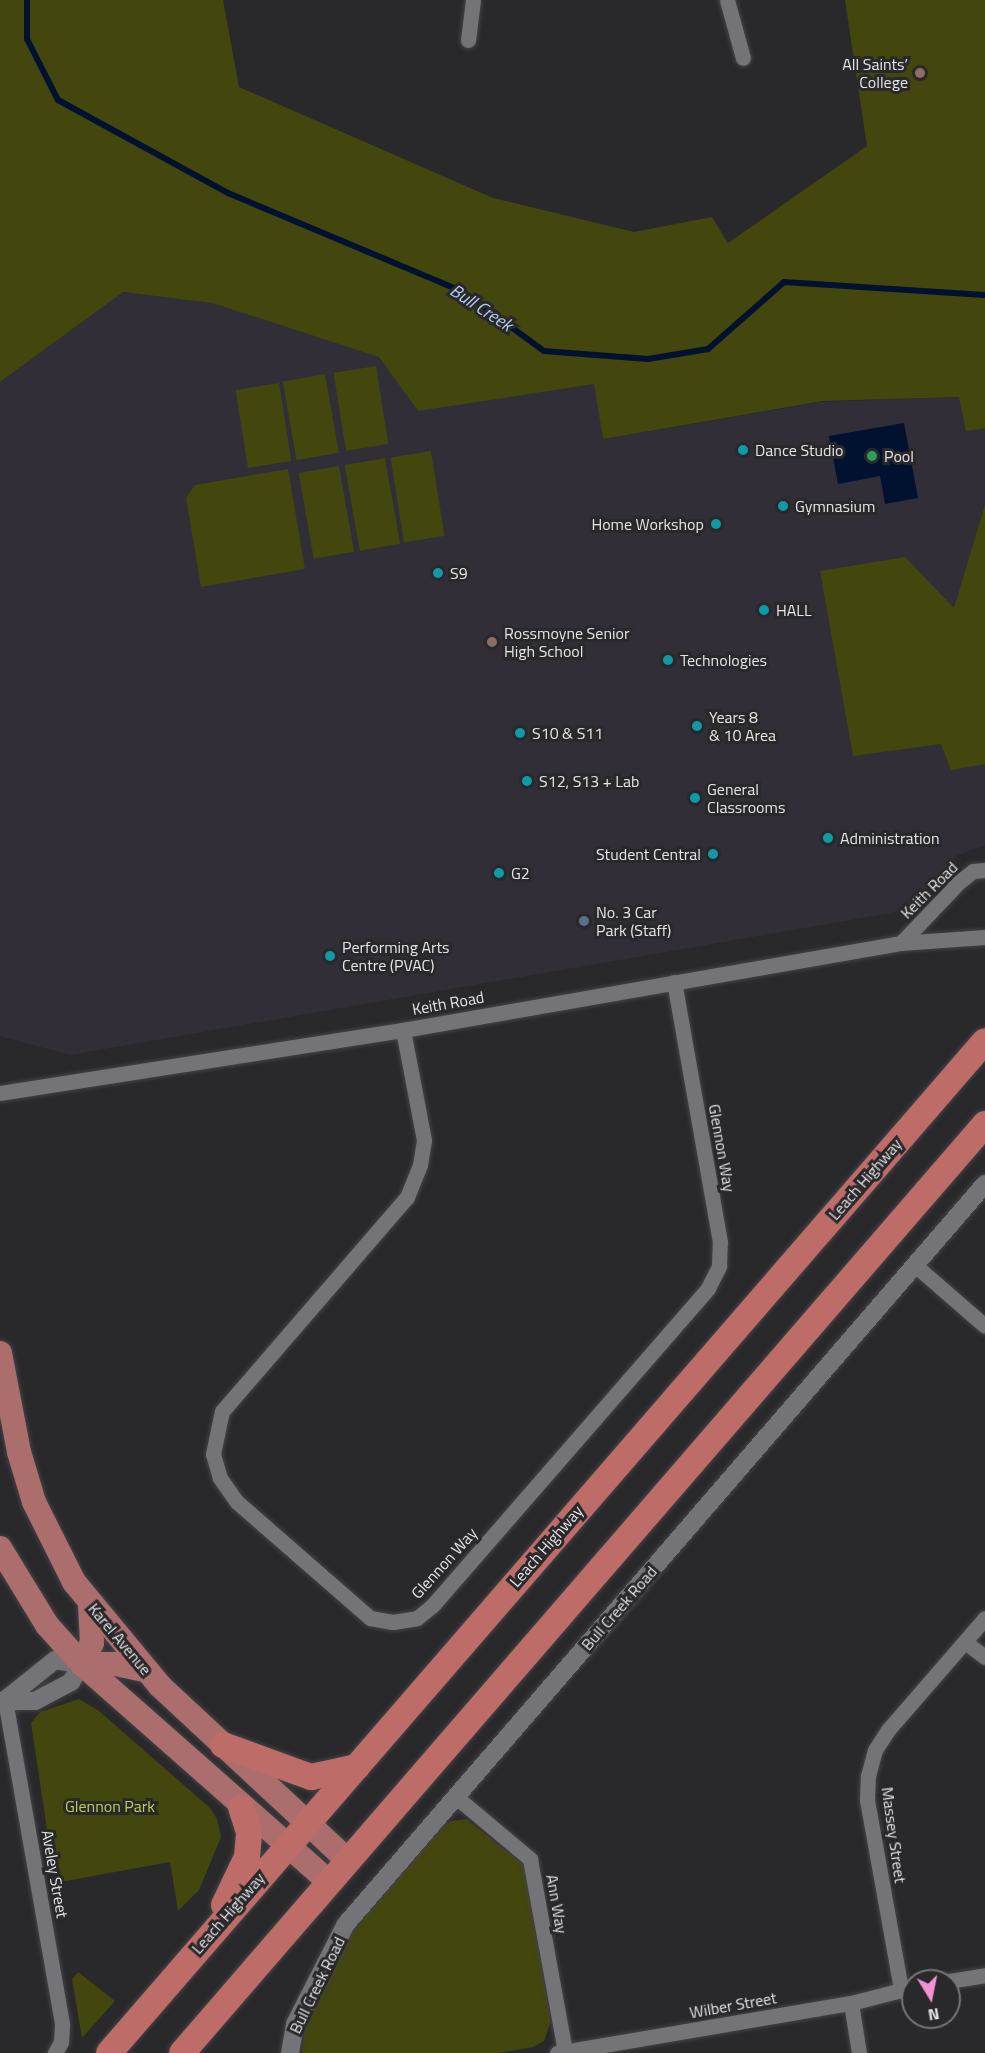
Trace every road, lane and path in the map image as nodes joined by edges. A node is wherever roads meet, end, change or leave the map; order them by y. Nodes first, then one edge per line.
1 (473, 0) edge
2 (727, 0) edge
3 (468, 40) dead end
4 (743, 58) dead end
5 (985, 870) edge
6 (985, 937) edge
7 (902, 943) junction
8 (674, 982) junction
9 (403, 1030) junction
10 (985, 1041) edge
11 (0, 1094) edge
12 (985, 1124) edge
13 (985, 1184) edge
14 (916, 1266) junction
15 (985, 1326) edge
16 (0, 1353) edge
17 (0, 1548) edge
18 (90, 1604) junction
19 (985, 1618) edge
20 (964, 1642) junction
21 (985, 1657) edge
22 (82, 1664) junction
23 (145, 1670) junction
24 (3, 1700) edge
25 (223, 1745) junction
26 (357, 1767) junction
27 (455, 1796) junction
28 (241, 1808) junction
29 (308, 1824) junction
30 (288, 1846) junction
31 (346, 1858) junction
32 (328, 1881) junction
33 (211, 1932) junction
34 (903, 1969) edge
35 (985, 1975) edge
36 (961, 1979) edge
37 (901, 1990) edge
38 (851, 2003) junction
39 (561, 2052) edge
40 (55, 2053) edge
41 (109, 2053) edge
42 (182, 2053) edge
43 (290, 2053) edge
44 (859, 2053) edge

1 - 3 street
2 - 4 street
5 - 7 street, Keith Road
6 - 7 street, Keith Road
7 - 8 street, Keith Road
8 - 9 street, Keith Road
8 - 9 street, Glennon Way
9 - 11 street, Keith Road
10 - 26 highway, Leach Highway
12 - 31 highway
13 - 14 street, Bull Creek Road
14 - 15 street
14 - 27 street, Bull Creek Road
16 - 18 main road, Karel Avenue
17 - 22 main road
18 - 22 main road
18 - 23 main road, Karel Avenue
19 - 20 street, Massey Street
20 - 21 street
20 - 34 street, Massey Street
22 - 23 main road
22 - 24 street
22 - 24 street
22 - 28 main road
23 - 25 main road, Karel Avenue
24 - 40 street, Aveley Street
25 - 26 highway
25 - 29 main road, Karel Avenue
26 - 29 highway, Leach Highway
27 - 39 street, Ann Way
27 - 43 street, Bull Creek Road
28 - 30 main road
28 - 33 highway
29 - 30 highway, Leach Highway
29 - 31 main road, Karel Avenue
30 - 32 main road
30 - 33 highway, Leach Highway
31 - 32 highway
32 - 42 highway
33 - 41 highway, Leach Highway
35 - 36 street
37 - 38 street, Wilber Street
38 - 39 street, Wilber Street
38 - 44 street

